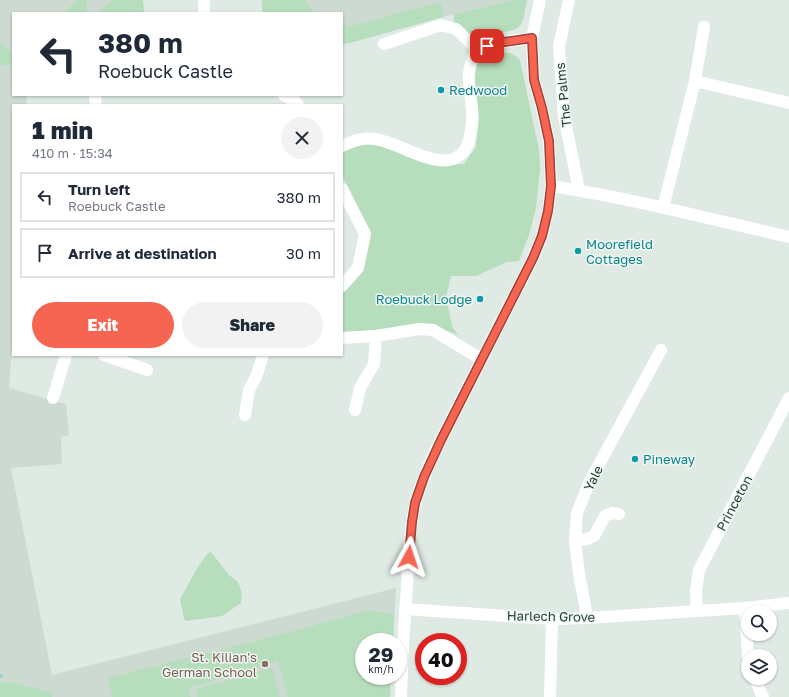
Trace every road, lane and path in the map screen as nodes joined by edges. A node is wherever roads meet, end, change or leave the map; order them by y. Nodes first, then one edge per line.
1 (204, 0) edge
2 (540, 0) edge
3 (569, 0) edge
4 (204, 12) edge
5 (704, 27) dead end
6 (532, 38) junction
7 (384, 44) dead end
8 (477, 49) junction
9 (695, 81) junction
10 (286, 96) edge
11 (789, 103) edge
12 (297, 104) edge
13 (343, 146) edge
14 (551, 186) junction
15 (579, 190) junction
16 (343, 191) edge
17 (662, 208) junction
18 (789, 237) edge
19 (343, 285) edge
20 (376, 336) junction
21 (343, 338) edge
22 (661, 350) dead end
23 (66, 356) edge
24 (107, 356) edge
25 (263, 356) edge
26 (481, 359) junction
27 (147, 370) dead end
28 (53, 398) dead end
29 (789, 398) edge
30 (355, 410) dead end
31 (245, 415) dead end
32 (619, 514) dead end
33 (575, 541) junction
34 (789, 603) edge
35 (771, 605) edge
36 (741, 608) edge
37 (405, 609) junction
38 (697, 611) junction
39 (552, 618) junction
40 (587, 618) junction
41 (758, 685) edge
42 (401, 697) edge
43 (550, 697) edge
44 (763, 697) edge

1 - 4 street
2 - 6 street
3 - 15 street, The Palms
5 - 9 street
6 - 8 street
6 - 14 street
7 - 8 street
8 - 13 street
9 - 11 street
9 - 17 street
10 - 12 street
14 - 15 street
14 - 26 street
15 - 17 street
16 - 19 street
17 - 18 street
20 - 21 street
20 - 26 street
20 - 30 street
22 - 33 street, Yale
23 - 28 street
24 - 27 street
25 - 31 street
26 - 37 street
29 - 38 street, Princeton
32 - 33 street
33 - 40 street, Yale
34 - 35 street, Harlech Grove
36 - 38 street, Harlech Grove
37 - 39 street, Harlech Grove
37 - 42 street
38 - 40 street, Harlech Grove
39 - 40 street, Harlech Grove
39 - 43 street
41 - 44 street

